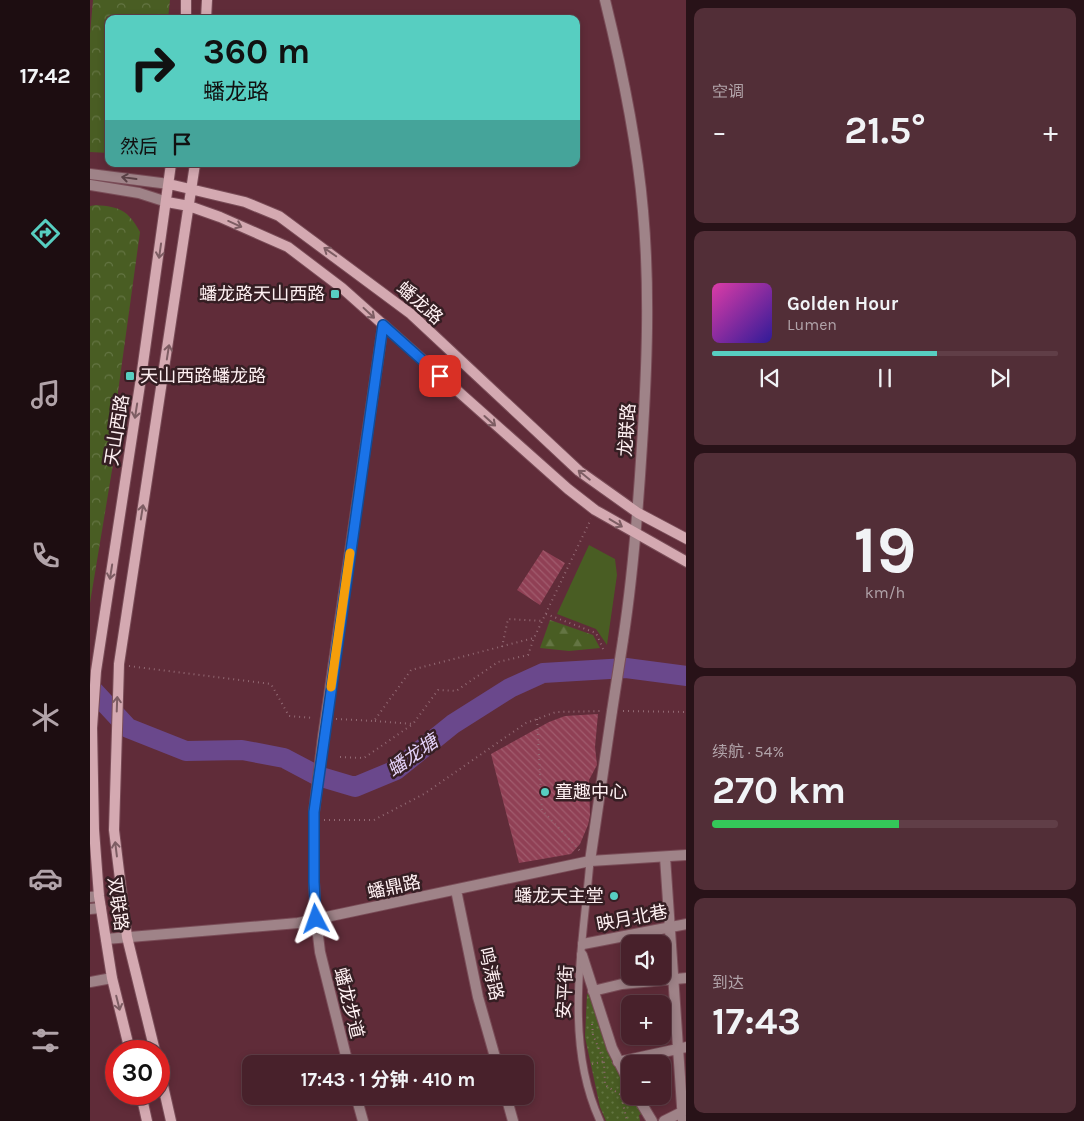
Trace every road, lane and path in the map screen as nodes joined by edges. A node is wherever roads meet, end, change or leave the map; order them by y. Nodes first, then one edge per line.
1 (186, 0) edge
2 (207, 0) edge
3 (605, 0) edge
4 (186, 15) edge
5 (206, 15) edge
6 (171, 167) edge
7 (195, 167) edge
8 (90, 174) edge
9 (169, 184) junction
10 (90, 185) edge
11 (192, 188) junction
12 (167, 202) junction
13 (189, 206) junction
14 (383, 325) junction
15 (595, 510) junction
16 (638, 513) junction
17 (636, 535) junction
18 (686, 539) edge
19 (686, 562) edge
20 (546, 614) junction
21 (542, 621) junction
22 (534, 638) junction
23 (502, 647) junction
24 (604, 651) dead end
25 (119, 664) junction
26 (612, 711) junction
27 (686, 712) edge
28 (326, 719) junction
29 (537, 719) junction
30 (374, 721) junction
31 (413, 724) junction
32 (92, 728) joint
33 (340, 757) dead end
34 (314, 816) junction
35 (686, 855) edge
36 (665, 857) junction
37 (590, 862) junction
38 (456, 890) junction
39 (94, 896) edge
40 (101, 908) junction
41 (90, 909) edge
42 (316, 919) junction
43 (686, 924) edge
44 (669, 928) junction
45 (127, 937) junction
46 (106, 939) junction
47 (582, 950) junction
48 (112, 978) junction
49 (686, 978) edge
50 (672, 979) junction
51 (90, 982) edge
52 (594, 991) junction
53 (598, 1004) junction
54 (127, 1040) edge
55 (152, 1040) edge
56 (681, 1048) edge
57 (346, 1055) edge
58 (494, 1055) edge
59 (617, 1060) junction
60 (604, 1061) junction
61 (583, 1067) junction
62 (621, 1067) edge
63 (143, 1105) edge
64 (167, 1105) edge
65 (359, 1105) edge
66 (509, 1105) edge
67 (642, 1105) edge
68 (684, 1114) edge
69 (147, 1121) edge
70 (171, 1121) edge
71 (363, 1121) edge
72 (513, 1121) edge
73 (600, 1121) edge
74 (627, 1121) edge
75 (652, 1121) edge
76 (664, 1121) edge

1 - 4 main road
2 - 5 main road
3 - 16 street, 龙联路
6 - 9 main road, 天山西路
7 - 11 main road
9 -> 8 street, 蟠龙路
9 - 11 main road, 蟠龙路
9 - 12 main road, 天山西路
10 - 12 street
11 - 13 main road
16 -> 11 main road, 蟠龙路
12 - 13 main road
12 -> 32 main road, 天山西路
13 -> 14 main road
25 -> 13 main road
14 -> 15 main road
14 - 28 street, 蟠龙步道
15 -> 17 main road
15 - 20 path
16 - 17 street, 龙联路
16 - 18 main road, 蟠龙路
17 - 19 main road
17 - 26 street, 龙联路, bridge
20 - 21 path
20 - 24 path
21 - 22 path
21 - 23 path
22 - 23 path
22 - 31 path
23 - 30 path
25 - 28 path
45 -> 25 main road
26 - 27 path
26 - 29 path
26 - 37 street, 龙联路
28 - 30 path
28 - 34 street, 蟠龙步道
29 - 34 path
29 - 37 path
30 - 31 path
31 - 33 path
32 - 39 main road, 双联路
34 - 42 street, 蟠龙步道
35 - 36 street, 蟠鼎路
36 - 37 street, 蟠鼎路
36 - 44 street
37 - 38 street, 蟠鼎路
37 - 47 lane, 安平街
38 - 42 street, 蟠鼎路
38 - 58 street, 鸣涛路
39 - 40 main road, 双联路
40 - 41 street
40 - 46 main road, 双联路
42 - 45 street, 蟠鼎路
42 - 57 street, 蟠龙步道
43 - 44 street, 映月北巷
44 - 47 street, 映月北巷
44 - 50 street
45 - 46 street, 蟠鼎路
45 - 55 main road
46 - 48 main road, 双联路
47 - 52 street
47 - 61 lane, 安平街
48 - 51 street
48 -> 54 main road, 双联路
49 - 50 street
50 - 52 street
50 - 56 street
52 - 53 street
53 - 59 street
53 - 60 path
56 - 59 street
56 - 68 street
59 - 60 path
59 - 62 street
60 - 61 path
60 - 74 path
61 - 73 lane, 安平街
63 - 69 main road
64 - 70 main road
65 - 71 street
66 - 72 street
67 - 75 street
68 - 76 street

